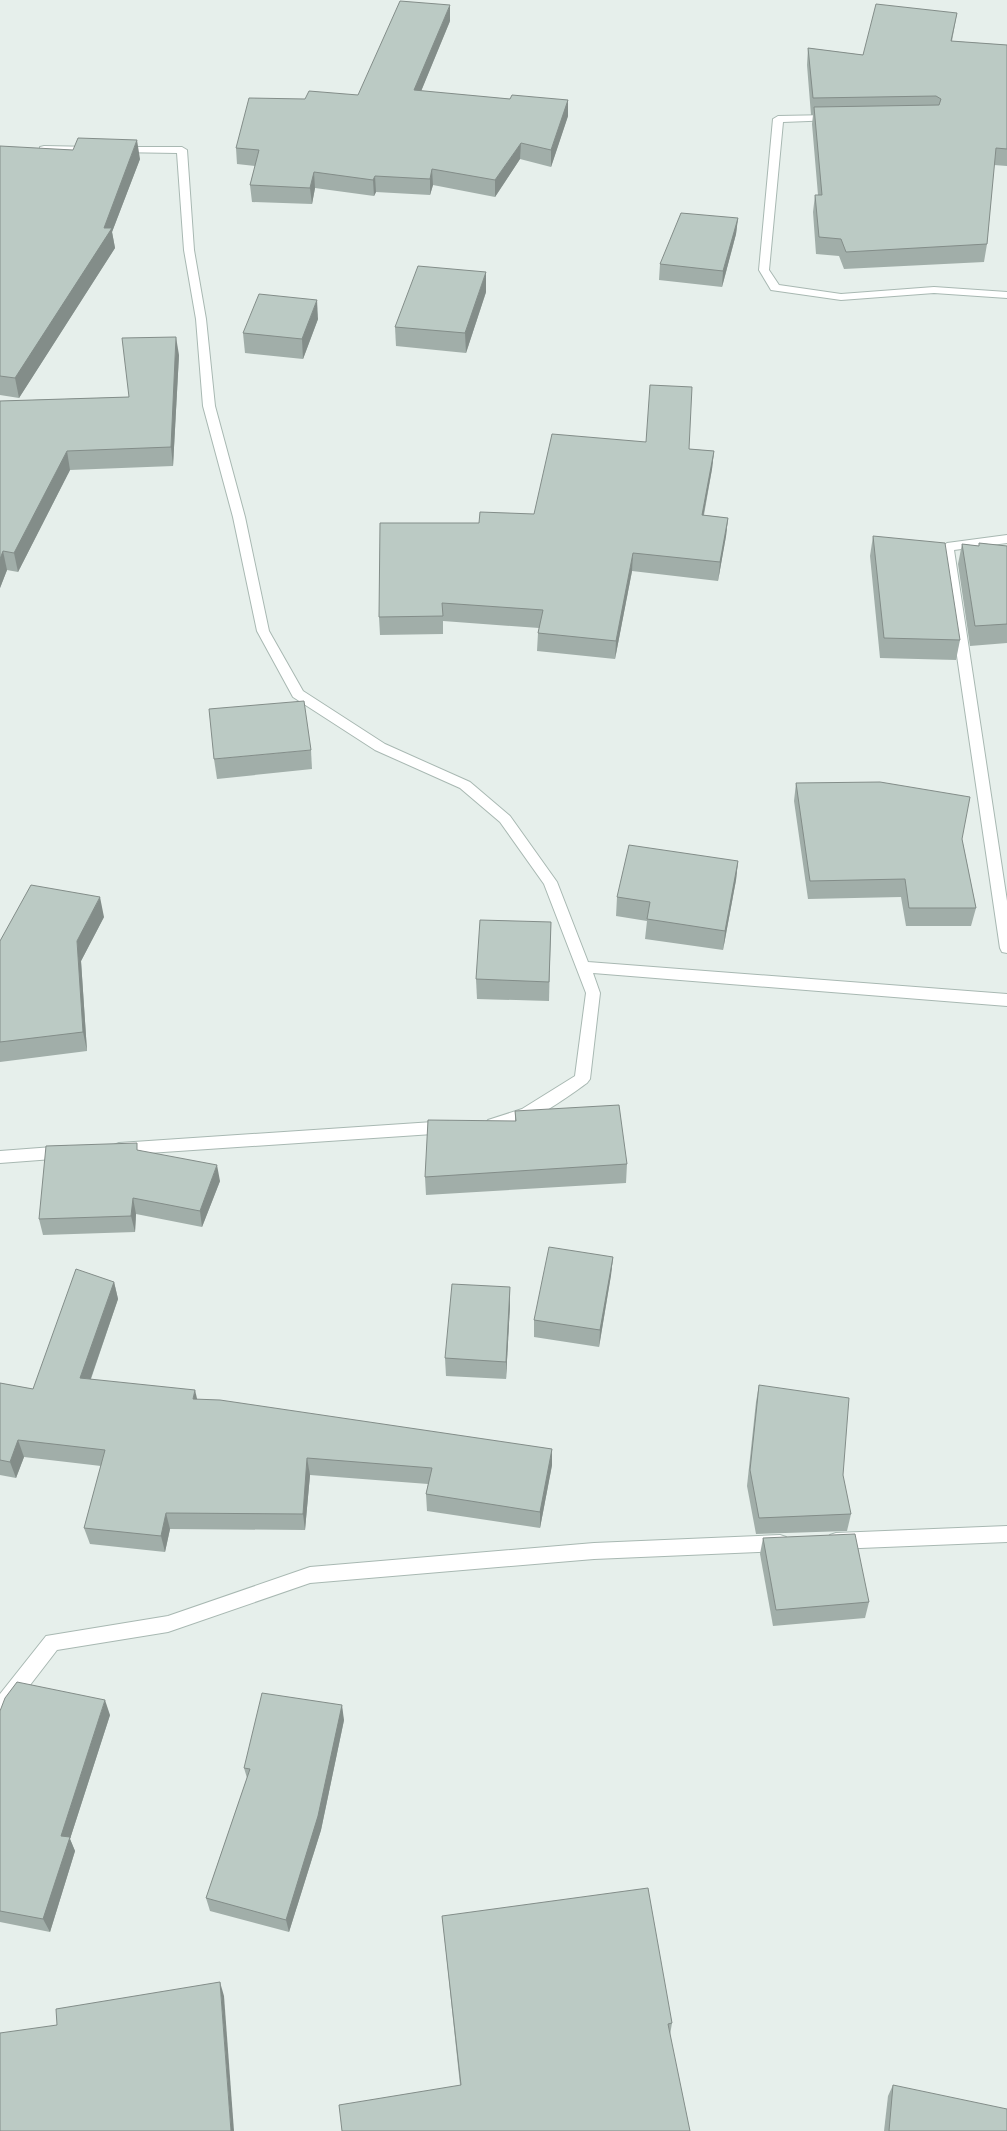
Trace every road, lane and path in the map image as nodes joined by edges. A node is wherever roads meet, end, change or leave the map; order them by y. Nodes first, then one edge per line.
1 (846, 118) edge
2 (29, 149) edge
3 (1007, 295) edge
4 (1007, 539) edge
5 (1007, 948) edge
6 (583, 967) junction
7 (1007, 1000) edge
8 (476, 1125) edge
9 (457, 1126) edge
10 (109, 1149) edge
11 (79, 1151) edge
12 (0, 1156) edge
13 (1007, 1534) edge
14 (820, 1542) edge
15 (800, 1543) edge
16 (0, 1709) edge

1 - 3 street
2 - 6 street
4 - 5 street
6 - 7 street
6 - 8 street
9 - 10 street
11 - 12 street
13 - 14 street
15 - 16 street

